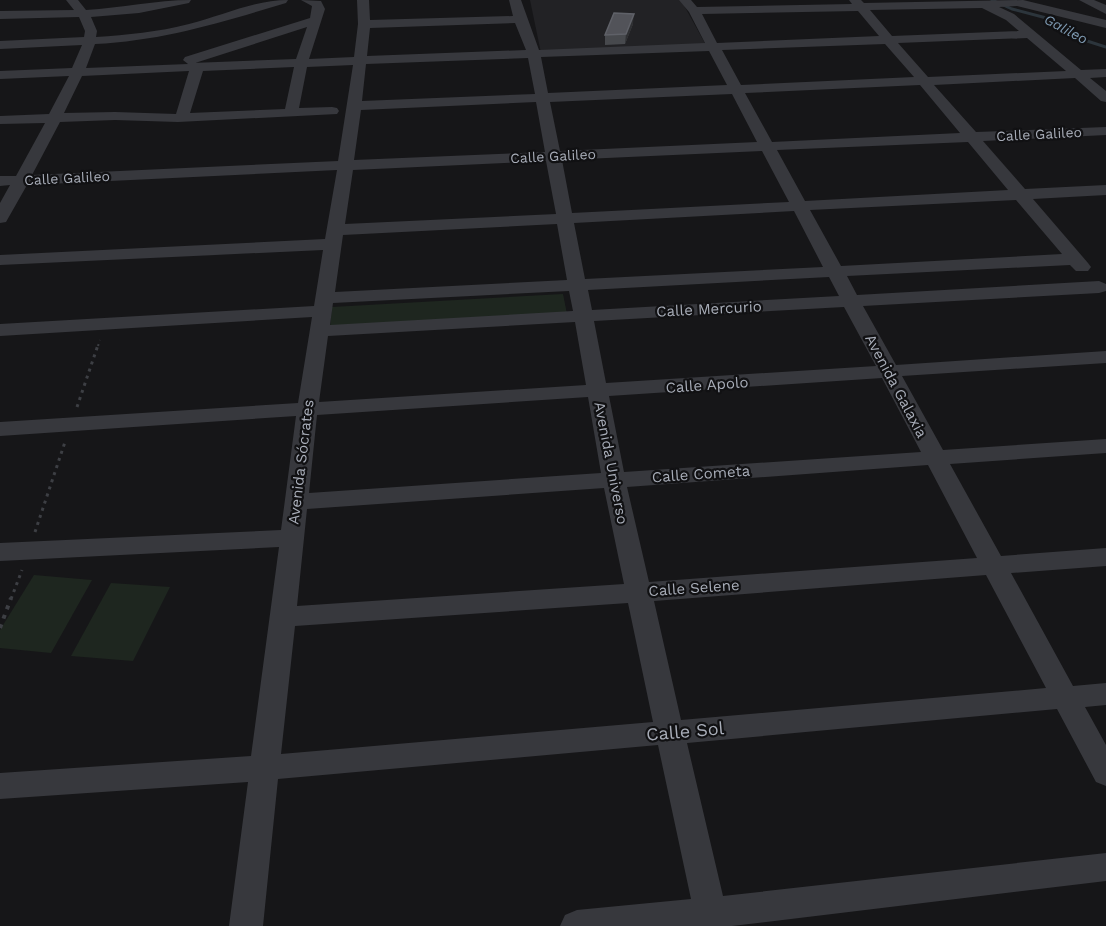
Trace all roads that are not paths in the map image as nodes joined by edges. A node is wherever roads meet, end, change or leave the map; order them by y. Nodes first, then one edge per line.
1 (72, 0) edge
2 (184, 0) edge
3 (282, 0) edge
4 (308, 0) edge
5 (363, 0) edge
6 (685, 0) edge
7 (1042, 0) edge
8 (1014, 2) edge
9 (1088, 2) edge
10 (857, 3) edge
11 (984, 3) edge
12 (1106, 3) edge
13 (518, 10) edge
14 (694, 11) junction
15 (1106, 11) edge
16 (83, 14) junction
17 (0, 15) edge
18 (314, 21) junction
19 (364, 24) junction
20 (1106, 24) edge
21 (1031, 34) junction
22 (888, 40) junction
23 (90, 42) junction
24 (0, 45) edge
25 (713, 47) junction
26 (534, 54) junction
27 (360, 62) junction
28 (301, 64) junction
29 (197, 67) junction
30 (161, 69) junction
31 (76, 72) junction
32 (1106, 73) edge
33 (1080, 74) junction
34 (0, 75) edge
35 (923, 81) junction
36 (735, 89) junction
37 (542, 98) junction
38 (1106, 98) edge
39 (343, 108) junction
40 (291, 113) junction
41 (182, 117) junction
42 (54, 118) junction
43 (0, 120) edge
44 (1106, 131) edge
45 (970, 137) junction
46 (766, 146) junction
47 (553, 156) junction
48 (345, 165) junction
49 (21, 180) junction
50 (0, 181) edge
51 (1106, 190) edge
52 (1018, 194) junction
53 (798, 206) junction
54 (0, 218) edge
55 (564, 218) junction
56 (335, 237) junction
57 (1075, 259) junction
58 (0, 260) edge
59 (834, 272) junction
60 (577, 285) junction
61 (1102, 291) edge
62 (850, 301) junction
63 (323, 313) junction
64 (582, 316) junction
65 (0, 330) edge
66 (1106, 357) edge
67 (888, 372) junction
68 (597, 392) junction
69 (307, 411) junction
70 (0, 429) edge
71 (1106, 446) edge
72 (935, 458) junction
73 (614, 480) junction
74 (296, 502) junction
75 (292, 538) junction
76 (0, 552) edge
77 (1106, 557) edge
78 (993, 565) junction
79 (637, 593) junction
80 (283, 617) junction
81 (1106, 694) edge
82 (1065, 698) junction
83 (671, 732) junction
84 (265, 768) junction
85 (1106, 773) edge
86 (0, 786) edge
87 (1106, 867) edge
88 (712, 920) edge
89 (246, 926) edge
90 (577, 926) edge

1 - 16 street
2 - 16 street
3 - 23 street
4 - 18 street
5 - 19 street, Avenida Sócrates
6 - 14 street, Avenida Galaxia
7 - 15 street
8 - 11 street
8 - 20 street
9 - 12 street
9 - 15 street
10 - 11 street
10 - 14 street
10 - 22 street
11 - 21 street
13 - 19 street
13 - 26 street, Avenida Universo
14 - 25 street, Avenida Galaxia
16 - 17 street
16 - 23 street
18 - 28 street
18 - 30 street
19 - 27 street, Avenida Sócrates
21 - 22 street
21 - 33 street
22 - 25 street
22 - 35 street
23 - 24 street
23 - 31 street
25 - 26 street
25 - 36 street, Avenida Galaxia
26 - 27 street
26 - 37 street, Avenida Universo
27 - 28 street
27 - 39 street, Avenida Sócrates
28 - 29 street
28 - 40 street
29 - 30 street
29 - 41 street
30 - 31 street
31 - 34 street
31 - 42 street
32 - 33 street
33 - 35 street
33 - 38 street
35 - 36 street
35 - 45 street
36 - 37 street
36 - 46 street, Avenida Galaxia
37 - 39 street
37 - 47 street, Avenida Universo
39 - 40 street
39 - 48 street, Avenida Sócrates
40 - 41 street
41 - 42 street
42 - 43 street
42 - 49 street
44 - 45 street, Calle Galileo
45 - 46 street, Calle Galileo
45 - 52 street
46 - 47 street, Calle Galileo
46 - 53 street, Avenida Galaxia
47 - 48 street, Calle Galileo
47 - 55 street, Avenida Universo
48 - 49 street, Calle Galileo
48 - 56 street, Avenida Sócrates
49 - 50 street, Calle Galileo
49 - 54 street
51 - 52 street
52 - 53 street
52 - 57 street
53 - 55 street
53 - 59 street, Avenida Galaxia
55 - 56 street
55 - 60 street, Avenida Universo
56 - 58 street
56 - 63 street, Avenida Sócrates
57 - 59 street, Calle Mercurio
57 - 61 street
59 - 60 street, Calle Mercurio
59 - 62 street, Avenida Galaxia
60 - 63 street, Calle Mercurio
60 - 64 street, Avenida Universo
61 - 62 street, Calle Mercurio
62 - 64 street, Calle Mercurio
62 - 67 street, Avenida Galaxia
63 - 64 street, Calle Mercurio
63 - 65 street
63 - 69 street, Avenida Sócrates
64 - 68 street, Avenida Universo
66 - 67 street, Calle Apolo
67 - 68 street, Calle Apolo
67 - 72 street, Avenida Galaxia
68 - 69 street, Calle Apolo
68 - 73 street, Avenida Universo
69 - 70 street, Calle Apolo
69 - 74 street, Avenida Sócrates
71 - 72 street, Calle Cometa
72 - 73 street, Calle Cometa
72 - 78 street, Avenida Galaxia
73 - 74 street, Calle Cometa
73 - 79 street, Avenida Universo
74 - 75 street, Avenida Sócrates
75 - 76 street
75 - 80 street, Avenida Sócrates
77 - 78 street, Calle Selene
78 - 79 street, Calle Selene
78 - 82 street, Avenida Galaxia
79 - 80 street, Calle Selene
79 - 83 street, Avenida Universo
80 - 84 street, Avenida Sócrates
81 - 82 street, Calle Sol
82 - 83 street, Calle Sol
82 - 85 street, Avenida Galaxia
83 - 84 street, Calle Sol
83 - 88 street, Avenida Universo
84 - 86 street, Calle Sol
84 - 89 street, Avenida Sócrates
87 - 88 street
88 - 90 street

